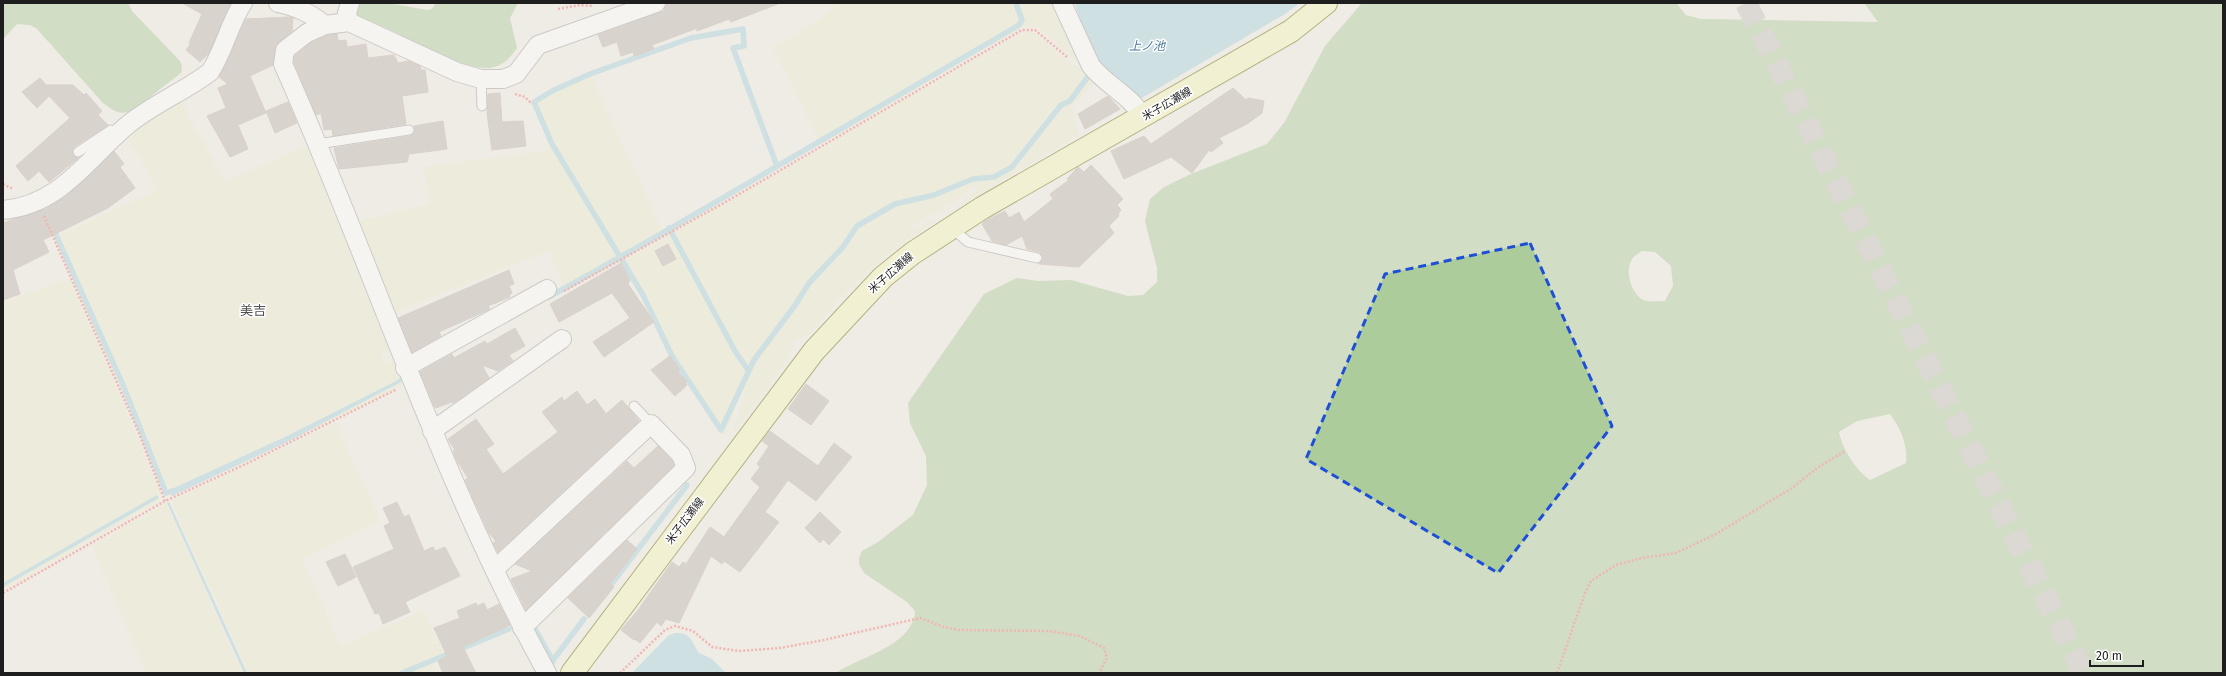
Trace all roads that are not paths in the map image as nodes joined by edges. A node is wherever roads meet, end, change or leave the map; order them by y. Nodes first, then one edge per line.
1 (243, 3) edge
2 (278, 3) edge
3 (350, 3) edge
4 (656, 3) edge
5 (1062, 3) edge
6 (1326, 3) edge
7 (349, 22) junction
8 (325, 25) junction
9 (481, 79) junction
10 (482, 106) dead end
11 (1143, 117) junction
12 (130, 123) junction
13 (408, 130) dead end
14 (318, 144) junction
15 (78, 152) dead end
16 (3, 210) edge
17 (952, 228) junction
18 (1037, 258) dead end
19 (555, 291) road end
20 (562, 339) dead end
21 (408, 375) junction
22 (634, 406) dead end
23 (651, 424) junction
24 (432, 431) junction
25 (495, 569) junction
26 (522, 628) junction
27 (547, 673) edge
28 (572, 673) edge

1 - 12 street
2 - 8 street
3 - 7 street
4 - 9 street
5 - 11 street
6 - 11 main road, 米子広瀬線
7 - 8 street
7 - 9 street
8 - 14 street
9 - 10 lane
11 - 17 main road, 米子広瀬線
12 - 15 lane
12 - 16 street
13 - 14 lane
14 - 21 street
17 - 18 lane
17 - 28 main road, 米子広瀬線
19 - 21 street
20 - 24 street
21 - 24 street
22 - 23 lane
23 - 25 street
23 - 26 street
24 - 25 street
25 - 26 street
26 - 27 street

